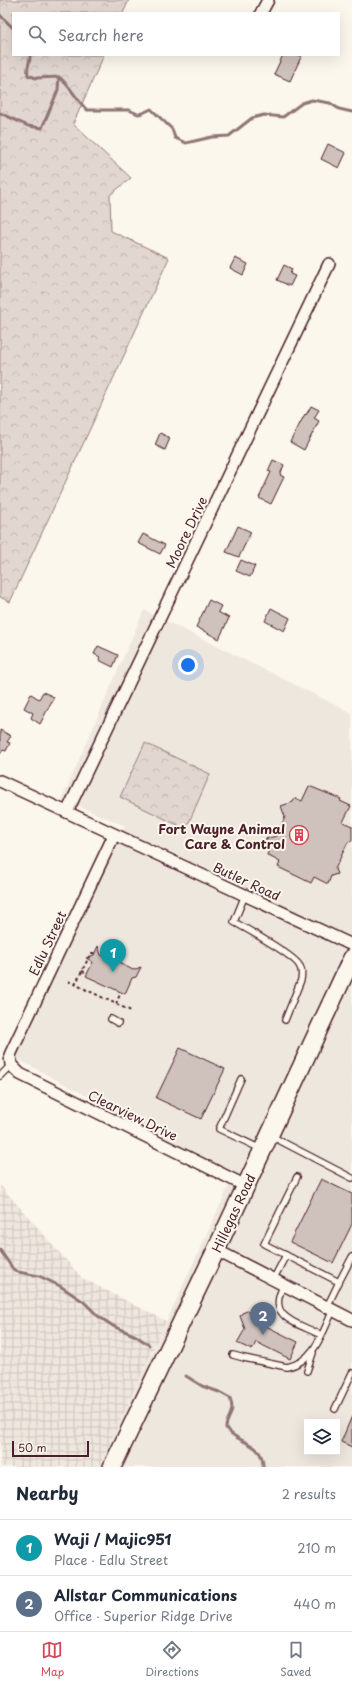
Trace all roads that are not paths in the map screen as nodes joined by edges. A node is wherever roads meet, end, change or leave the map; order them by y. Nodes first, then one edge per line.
1 (268, 0) edge
2 (262, 12) edge
3 (329, 264) dead end
4 (0, 781) edge
5 (67, 812) junction
6 (114, 835) junction
7 (245, 895) junction
8 (352, 945) edge
9 (352, 958) edge
10 (111, 1019) dead end
11 (285, 1020) dead end
12 (118, 1023) dead end
13 (10, 1065) junction
14 (0, 1076) edge
15 (241, 1079) dead end
16 (266, 1143) junction
17 (297, 1177) dead end
18 (352, 1178) edge
19 (246, 1186) junction
20 (216, 1250) junction
21 (286, 1255) junction
22 (352, 1257) edge
23 (273, 1280) junction
24 (339, 1282) junction
25 (284, 1285) junction
26 (330, 1309) junction
27 (352, 1320) edge
28 (321, 1335) junction
29 (316, 1345) junction
30 (233, 1355) dead end
31 (307, 1371) dead end
32 (352, 1373) edge
33 (335, 1409) dead end
34 (112, 1467) edge

1 - 2 street
3 - 5 street, Moore Drive
4 - 5 street, Butler Road
5 - 6 street, Butler Road
6 - 7 street, Butler Road
6 - 13 street, Edlu Street
7 - 8 street, Butler Road
7 - 11 lane
9 - 16 main road, Hillegas Road
10 - 12 lane
13 - 14 lane
13 - 19 street, Clearview Drive
15 - 16 lane
16 - 18 lane
16 - 19 main road, Hillegas Road
17 - 21 lane
19 - 20 main road, Hillegas Road
20 - 23 street
20 - 34 main road, Hillegas Road
21 - 23 lane
21 - 24 lane
22 - 24 lane
23 - 25 street
24 - 26 lane
25 - 26 street
25 - 28 lane
26 - 27 street
26 - 28 lane
28 - 29 lane
29 - 30 lane
29 - 31 lane
32 - 33 lane

